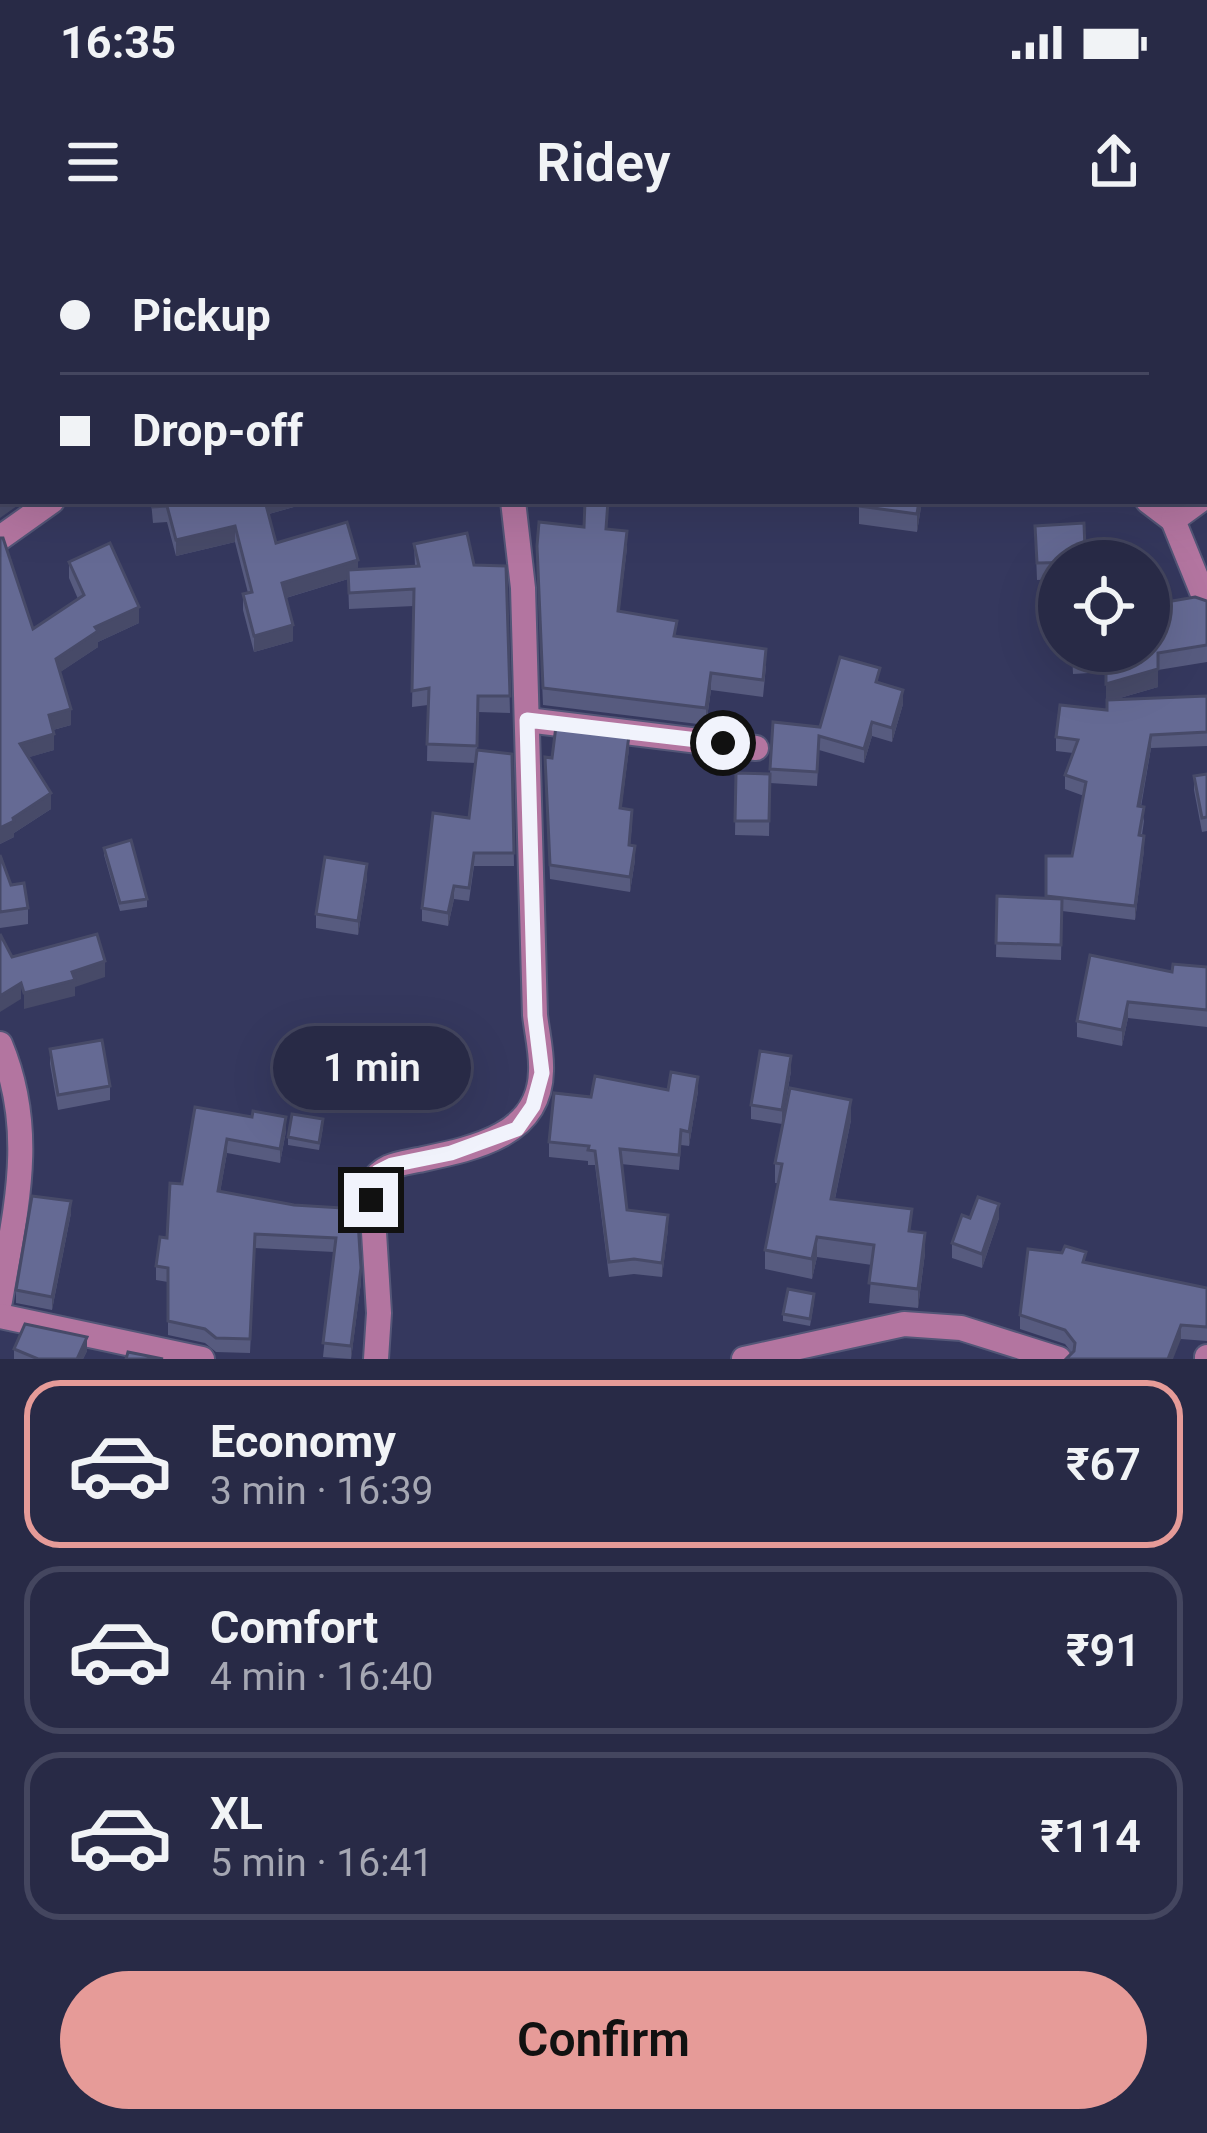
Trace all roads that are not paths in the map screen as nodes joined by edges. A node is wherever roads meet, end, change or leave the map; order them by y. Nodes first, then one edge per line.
1 (48, 504) edge
2 (513, 504) edge
3 (1152, 504) edge
4 (1194, 504) edge
5 (1173, 520) junction
6 (0, 538) edge
7 (1207, 604) edge
8 (527, 720) junction
9 (756, 748) dead end
10 (0, 1044) edge
11 (0, 1301) edge
12 (0, 1316) edge
13 (1026, 1353) edge
14 (202, 1359) edge
15 (376, 1359) edge
16 (744, 1359) edge
17 (1059, 1359) edge

1 - 6 street
2 - 8 street
3 - 5 street
4 - 5 street
5 - 7 street
8 - 9 street
8 - 15 street
10 - 11 street
12 - 14 street
13 - 16 street
13 - 17 street

